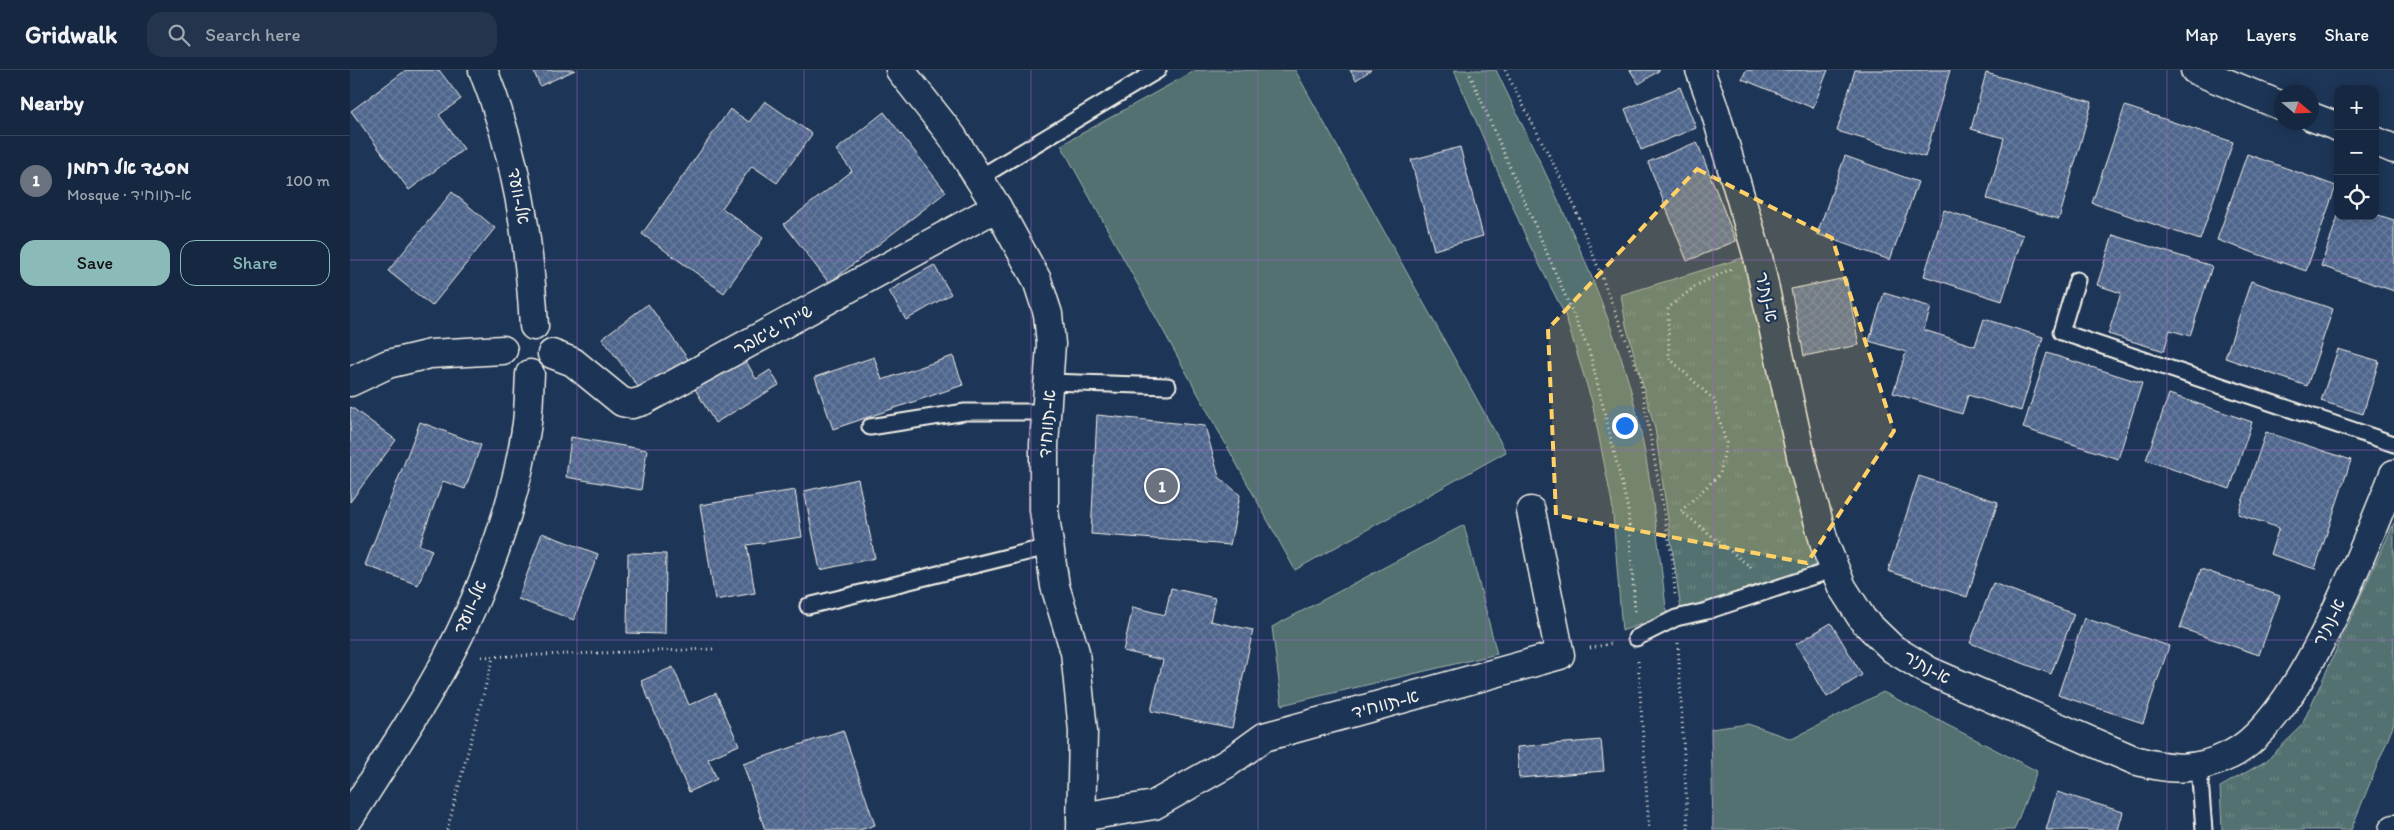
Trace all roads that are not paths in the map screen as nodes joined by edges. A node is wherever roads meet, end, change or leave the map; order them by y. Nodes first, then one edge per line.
1 (483, 70) edge
2 (900, 70) edge
3 (1158, 70) edge
4 (1700, 70) edge
5 (2195, 70) edge
6 (2274, 103) edge
7 (2319, 120) edge
8 (2334, 125) edge
9 (2379, 142) edge
10 (2394, 148) edge
11 (979, 178) junction
12 (997, 207) junction
13 (2077, 280) dead end
14 (534, 326) junction
15 (503, 350) junction
16 (552, 354) junction
17 (530, 374) junction
18 (350, 382) edge
19 (1050, 382) junction
20 (1168, 386) dead end
21 (1047, 412) junction
22 (870, 427) dead end
23 (2394, 444) edge
24 (2394, 474) edge
25 (1532, 512) dead end
26 (1048, 547) junction
27 (1834, 569) junction
28 (808, 606) dead end
29 (1636, 638) road end
30 (2199, 767) junction
31 (350, 817) edge
32 (1081, 824) edge
33 (2204, 830) edge

1 - 14 street, אל-וועד
2 - 11 street, א-תווחיד
3 - 11 lane
4 - 27 street, א-נת'ר
5 - 6 street
7 - 8 street
9 - 10 street
11 - 12 street, א-תווחיד
12 - 16 street, שייח' ג'אבר
12 - 19 street, א-תווחיד
13 - 23 lane
14 - 15 street
14 - 16 street
15 - 17 street
15 - 18 street
16 - 17 street
17 - 31 street, אל-וועד
19 - 20 lane
19 - 21 street, א-תווחיד
21 - 22 lane
21 - 26 street, א-תווחיד
24 - 30 street, א-נת'ר
25 - 32 street, א-תווחיד
26 - 28 lane
26 - 32 street, א-תווחיד
27 - 29 lane
27 - 30 street, א-נת'ר
30 - 33 lane

